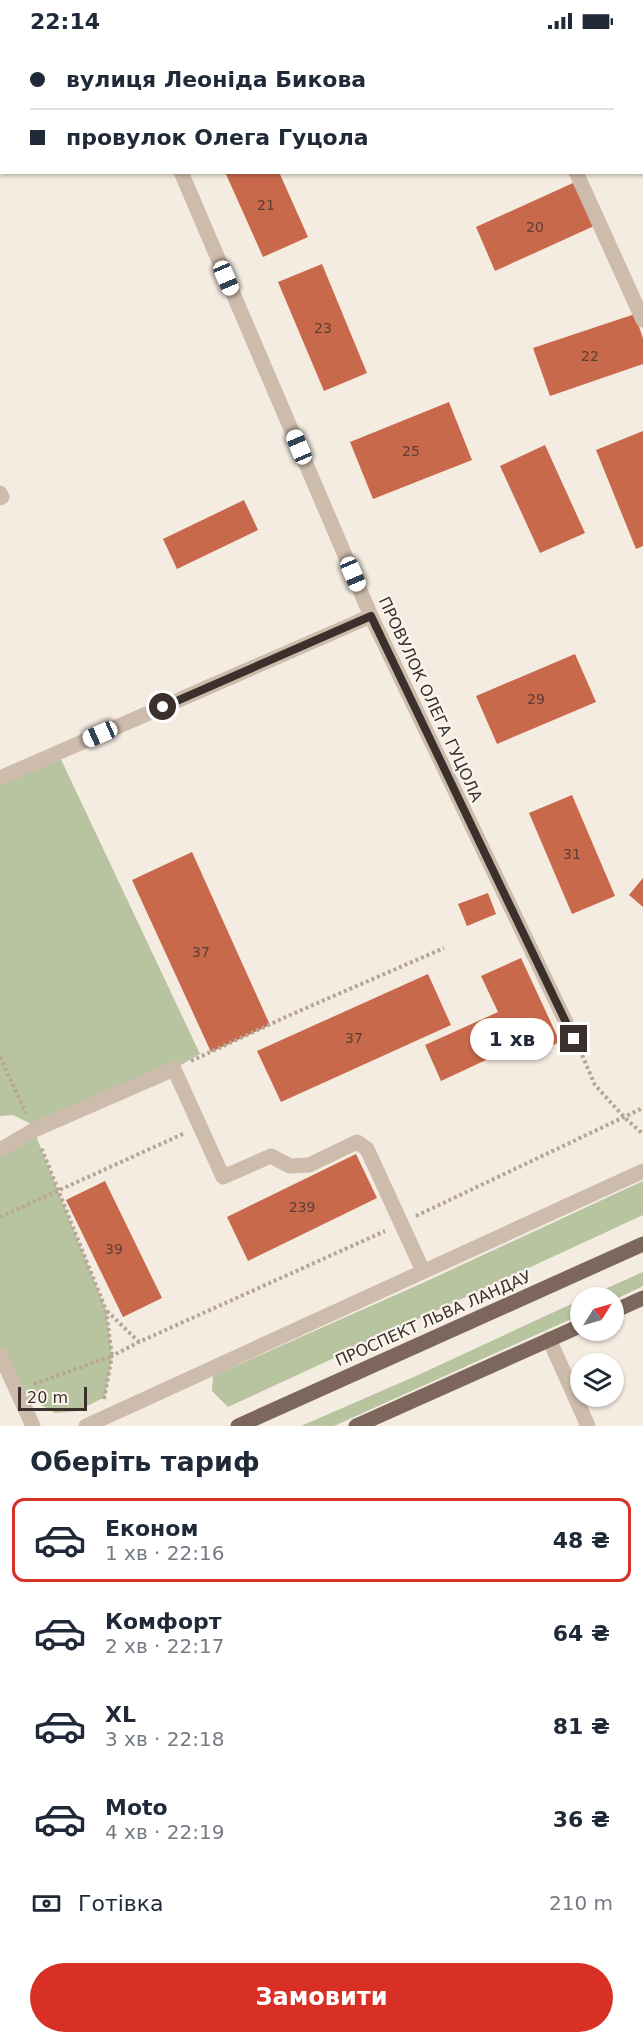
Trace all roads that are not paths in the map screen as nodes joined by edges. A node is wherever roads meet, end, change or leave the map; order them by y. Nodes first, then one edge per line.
1 (182, 174) edge
2 (577, 174) edge
3 (643, 321) edge
4 (0, 493) edge
5 (0, 498) edge
6 (371, 616) junction
7 (0, 778) edge
8 (574, 1039) road end
9 (0, 1150) edge
10 (643, 1171) edge
11 (643, 1244) edge
12 (423, 1271) junction
13 (643, 1298) edge
14 (624, 1307) edge
15 (570, 1331) edge
16 (549, 1340) junction
17 (0, 1354) edge
18 (33, 1426) edge
19 (86, 1426) edge
20 (238, 1426) edge
21 (356, 1426) edge
22 (588, 1426) edge

1 - 6 street, ПРОВУЛОК ОЛЕГА ГУЦОЛА
2 - 3 street
4 - 5 street
6 - 7 street
6 - 8 street, ПРОВУЛОК ОЛЕГА ГУЦОЛА
9 - 12 street
10 - 12 street
11 - 20 main road, ПРОСПЕКТ ЛЬВА ЛАНДАУ
12 - 19 street
13 - 14 main road
15 - 16 main road
16 - 21 main road
16 - 22 street
17 - 18 street

